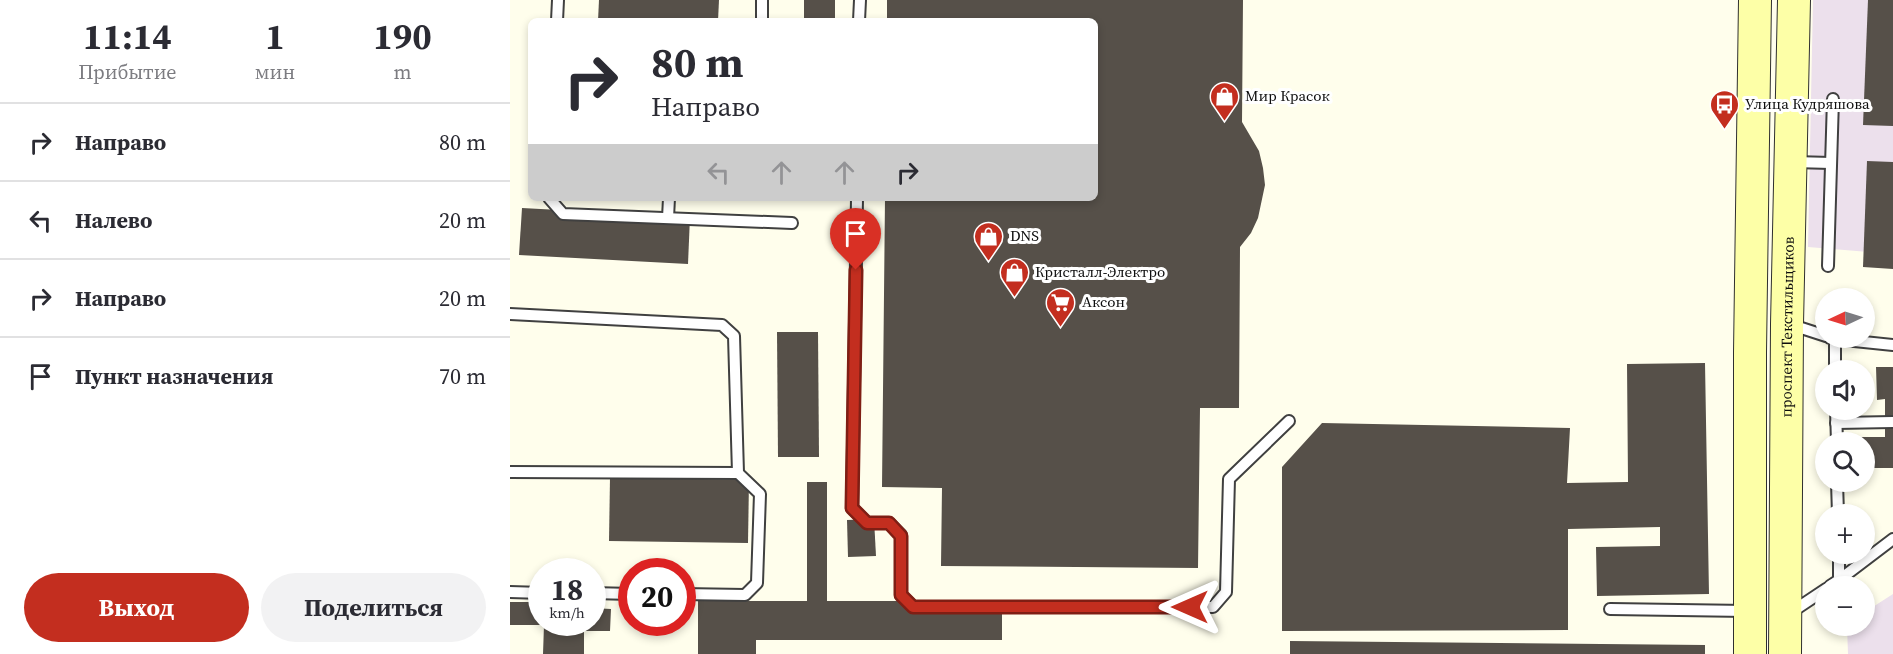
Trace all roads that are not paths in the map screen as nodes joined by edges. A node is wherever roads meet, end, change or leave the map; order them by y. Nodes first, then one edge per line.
1 (558, 0) edge
2 (762, 0) edge
3 (860, 0) edge
4 (1755, 0) edge
5 (1794, 0) edge
6 (557, 18) edge
7 (762, 18) edge
8 (859, 18) edge
9 (1833, 99) dead end
10 (1790, 162) junction
11 (1831, 163) junction
12 (552, 201) edge
13 (669, 201) edge
14 (857, 201) edge
15 (668, 218) junction
16 (792, 223) dead end
17 (1828, 266) dead end
18 (510, 314) edge
19 (1787, 324) junction
20 (1815, 333) edge
21 (1875, 343) edge
22 (1893, 345) edge
23 (1288, 421) dead end
24 (1893, 422) edge
25 (1836, 423) joint
26 (1836, 432) edge
27 (510, 472) edge
28 (738, 473) junction
29 (1893, 539) edge
30 (1843, 576) edge
31 (510, 592) edge
32 (528, 593) edge
33 (696, 594) edge
34 (1815, 597) edge
35 (1610, 609) dead end
36 (1750, 611) junction
37 (1785, 617) junction
38 (1750, 654) edge
39 (1785, 654) edge

1 - 6 lane
2 - 7 lane
3 - 8 lane
4 - 36 main road
5 - 10 main road, проспект Текстильщиков
9 - 11 lane
10 - 11 lane
10 - 19 main road, проспект Текстильщиков
11 - 17 lane
12 - 15 lane
13 - 15 lane
14 - 23 lane
15 - 16 lane
18 - 28 lane
19 - 20 lane
19 - 37 main road, проспект Текстильщиков
21 - 22 lane
24 - 25 lane
25 - 26 lane
27 - 28 lane
28 - 33 lane
29 - 30 lane
31 - 32 lane
34 - 37 lane
35 - 36 lane
36 - 38 main road
37 - 39 main road, проспект Текстильщиков

